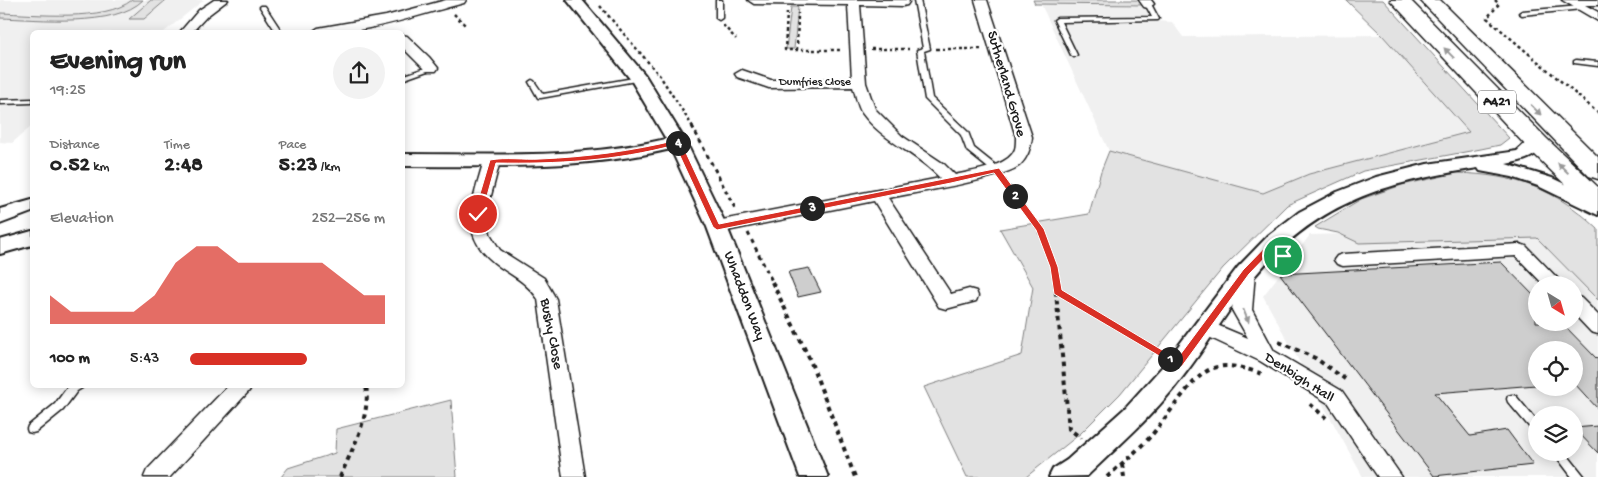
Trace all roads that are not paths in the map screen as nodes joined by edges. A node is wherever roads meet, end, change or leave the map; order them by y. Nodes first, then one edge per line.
1 (222, 0) edge
2 (460, 0) edge
3 (574, 0) edge
4 (719, 0) edge
5 (754, 0) edge
6 (917, 0) edge
7 (981, 0) edge
8 (1399, 0) edge
9 (1429, 0) edge
10 (798, 1) edge
11 (1598, 1) edge
12 (854, 2) junction
13 (903, 2) dead end
14 (1146, 2) edge
15 (1573, 3) edge
16 (263, 7) dead end
17 (1522, 13) dead end
18 (1598, 17) edge
19 (718, 18) road end
20 (387, 20) junction
21 (188, 30) edge
22 (278, 30) edge
23 (330, 30) edge
24 (396, 30) edge
25 (405, 42) edge
26 (1074, 55) dead end
27 (1576, 62) dead end
28 (1598, 64) edge
29 (431, 68) joint
30 (742, 74) dead end
31 (405, 77) edge
32 (639, 79) junction
33 (532, 82) dead end
34 (859, 83) junction
35 (30, 101) edge
36 (0, 102) edge
37 (677, 142) junction
38 (1537, 143) junction
39 (405, 160) edge
40 (492, 161) junction
41 (1464, 164) junction
42 (996, 170) junction
43 (1598, 171) edge
44 (951, 181) junction
45 (878, 194) junction
46 (1598, 202) edge
47 (30, 207) edge
48 (1598, 209) edge
49 (0, 217) edge
50 (717, 227) junction
51 (30, 239) edge
52 (0, 247) edge
53 (1343, 260) dead end
54 (1246, 272) junction
55 (1546, 276) edge
56 (968, 296) dead end
57 (1583, 312) edge
58 (1205, 327) junction
59 (1598, 327) edge
60 (1269, 357) junction
61 (73, 388) edge
62 (239, 388) edge
63 (1512, 399) dead end
64 (1528, 418) edge
65 (32, 429) dead end
66 (1566, 461) edge
67 (154, 477) edge
68 (574, 477) edge
69 (814, 477) edge
70 (1063, 477) edge
71 (1392, 477) edge
72 (1579, 477) edge

1 - 21 street
2 - 20 street
3 - 32 street, Whaddon Way
4 - 19 lane
5 - 10 street
6 - 42 lane
7 - 42 street, Sutherland Grove
38 -> 8 highway, A421
9 -> 43 highway, A421
10 - 12 street
11 - 15 street
12 - 13 street
12 - 34 street, Dumfries Close
14 - 26 lane
15 - 17 lane
15 - 18 street
16 - 22 lane
20 - 23 street
20 - 24 street
25 - 29 street
27 - 28 lane
29 - 31 lane
30 - 34 street, Dumfries Close
32 - 33 lane
32 - 37 street, Whaddon Way
34 - 44 street, Dumfries Close
35 - 36 lane
37 - 40 street
37 - 50 street, Whaddon Way
38 - 41 street
46 -> 38 highway, A421
39 - 40 street
40 - 68 street, Bushy Close
41 - 48 street
41 - 54 street
42 - 44 street, Sutherland Grove
44 - 45 street, Sutherland Grove
45 - 50 street, Sutherland Grove
45 - 56 street
47 - 49 street
50 - 69 street, Whaddon Way
51 - 52 street
53 - 55 street
54 - 58 street
54 -> 60 street
57 - 59 street
58 - 60 street, Denbigh Hall
58 - 70 street
60 - 71 street, Denbigh Hall
61 - 65 lane
62 - 67 street
63 - 64 lane
66 - 72 lane

